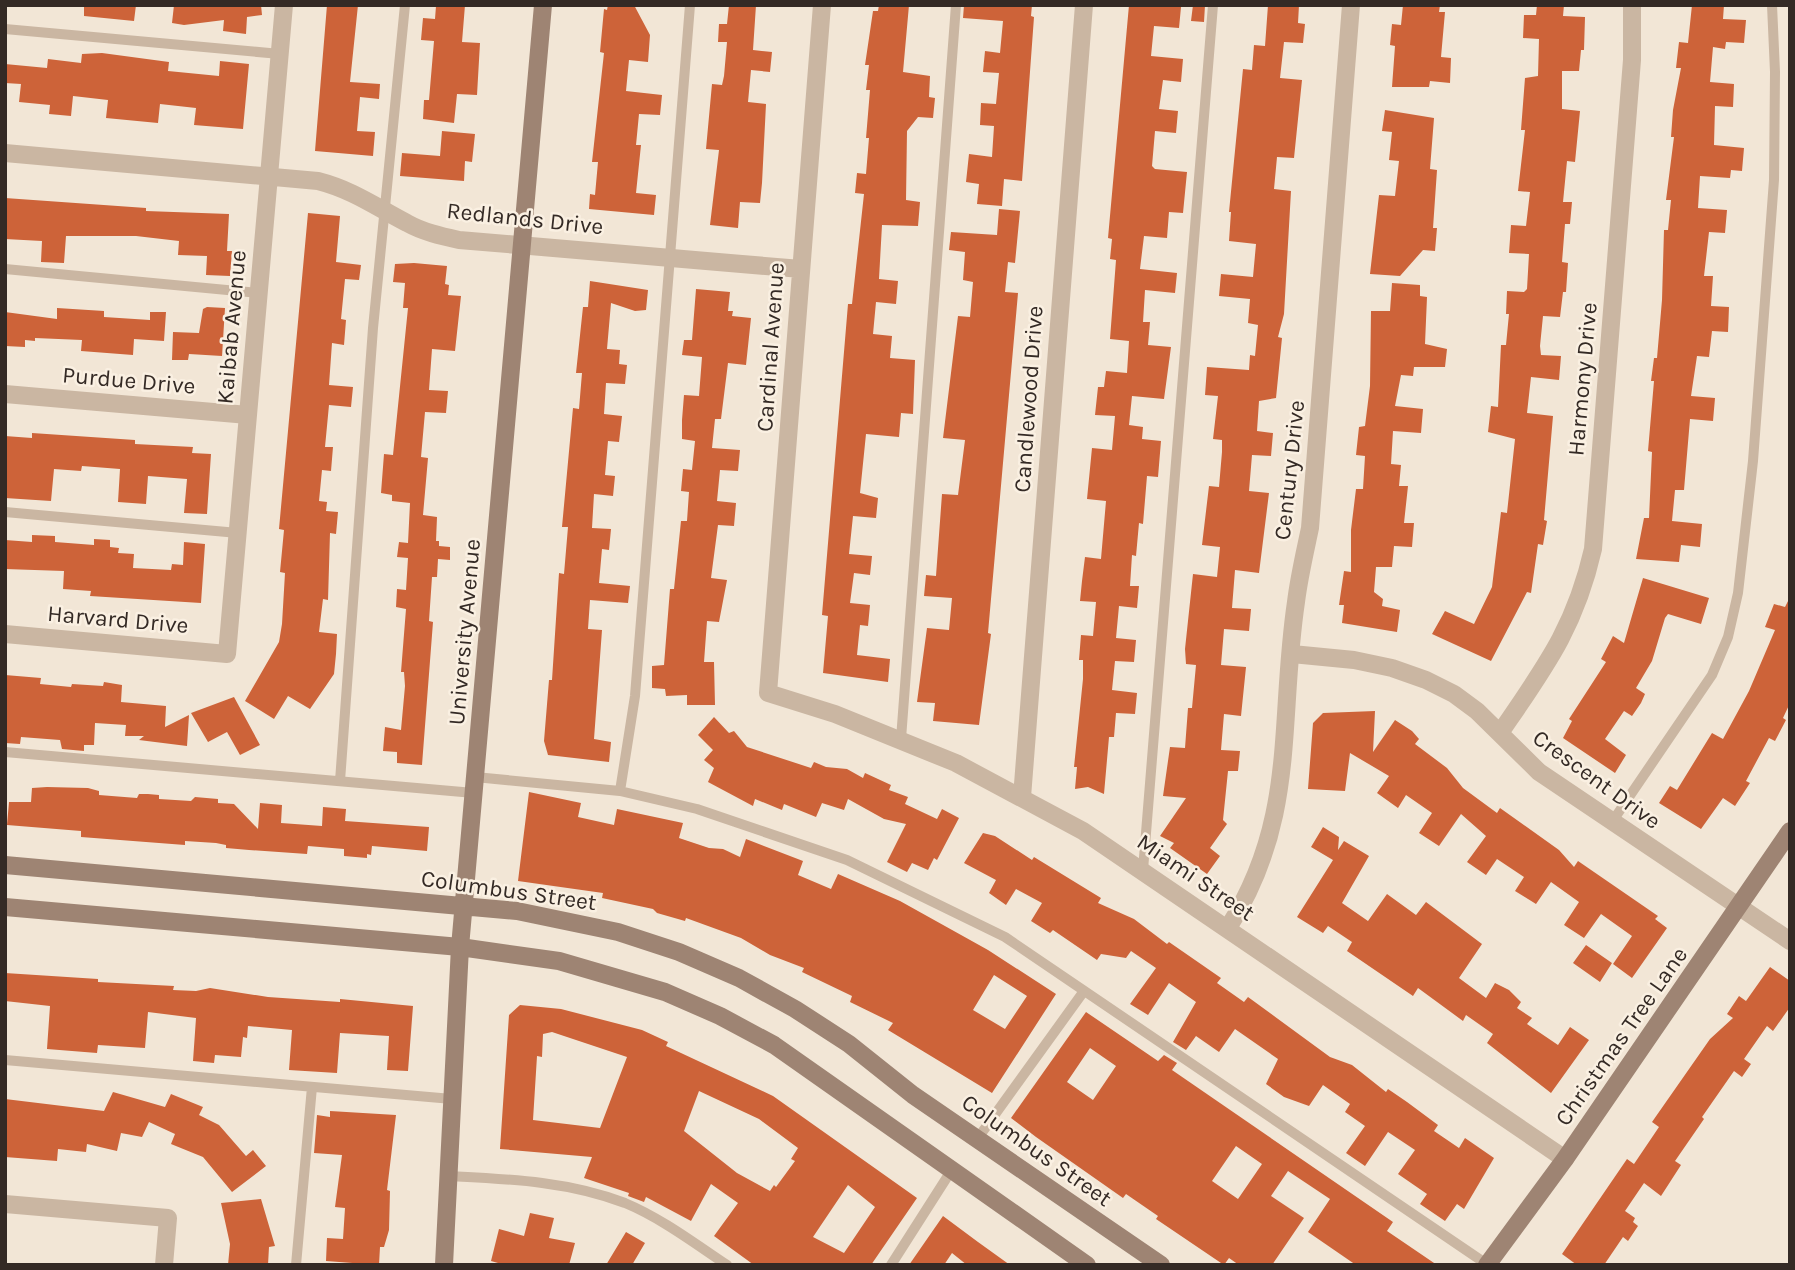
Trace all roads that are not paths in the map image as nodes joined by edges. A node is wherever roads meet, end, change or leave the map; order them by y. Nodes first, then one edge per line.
1 (284, 5) edge
2 (405, 5) edge
3 (543, 5) edge
4 (690, 5) edge
5 (822, 5) edge
6 (956, 5) edge
7 (1084, 5) edge
8 (1213, 5) edge
9 (1351, 5) edge
10 (1632, 5) edge
11 (1772, 5) edge
12 (5, 29) edge
13 (279, 54) junction
14 (5, 153) edge
15 (269, 176) junction
16 (387, 209) junction
17 (525, 244) junction
18 (670, 257) junction
19 (5, 269) edge
20 (801, 269) junction
21 (259, 293) junction
22 (5, 394) edge
23 (248, 415) junction
24 (5, 512) edge
25 (238, 533) junction
26 (5, 634) edge
27 (228, 654) joint
28 (1292, 654) junction
29 (768, 693) joint
30 (1500, 733) junction
31 (901, 739) junction
32 (5, 752) edge
33 (340, 782) junction
34 (474, 785) junction
35 (620, 791) junction
36 (1022, 797) junction
37 (1612, 822) junction
38 (1790, 831) edge
39 (5, 865) edge
40 (1143, 870) junction
41 (464, 905) junction
42 (5, 907) edge
43 (1738, 908) junction
44 (1228, 928) junction
45 (1790, 941) edge
46 (460, 947) junction
47 (1084, 992) junction
48 (5, 1060) edge
49 (313, 1087) junction
50 (452, 1099) junction
51 (978, 1138) junction
52 (1565, 1159) junction
53 (950, 1171) junction
54 (449, 1176) junction
55 (5, 1204) edge
56 (164, 1265) edge
57 (296, 1265) edge
58 (444, 1265) edge
59 (727, 1265) edge
60 (891, 1265) edge
61 (1087, 1265) edge
62 (1161, 1265) edge
63 (1487, 1265) edge

1 - 13 street, Kaibab Avenue
2 - 16 lane
3 - 17 main road, University Avenue
4 - 18 lane
5 - 20 street, Cardinal Avenue
6 - 31 lane
7 - 36 street, Candlewood Drive
8 - 40 lane
9 - 28 street, Century Drive
10 - 30 street, Harmony Drive
11 - 37 lane
12 - 13 lane
13 - 15 street, Kaibab Avenue
14 - 15 street, Redlands Drive
15 - 16 street, Redlands Drive
15 - 21 street, Kaibab Avenue
16 - 17 street, Redlands Drive
16 - 33 lane
17 - 18 street, Redlands Drive
17 - 34 main road, University Avenue
18 - 20 street, Redlands Drive
18 - 35 lane
19 - 21 lane
20 - 29 street, Cardinal Avenue
21 - 23 street, Kaibab Avenue
22 - 23 street, Purdue Drive
23 - 25 street, Kaibab Avenue
24 - 25 lane
25 - 27 street, Kaibab Avenue
26 - 27 street, Harvard Drive
28 - 30 street, Crescent Drive
28 - 44 street, Century Drive
29 - 31 street, Miami Street
30 - 37 street, Crescent Drive
31 - 36 street, Miami Street
32 - 33 lane
33 - 34 lane
34 - 35 lane
34 - 41 main road, University Avenue
35 - 47 lane
36 - 40 street, Miami Street
37 - 43 street, Crescent Drive
38 - 43 main road, Christmas Tree Lane
39 - 41 main road, Columbus Street
40 - 44 street, Miami Street
41 - 46 main road, University Avenue
41 - 51 main road, Columbus Street
42 - 46 main road
43 - 45 street, Crescent Drive
43 - 52 main road, Christmas Tree Lane
44 - 52 street, Miami Street
46 - 50 main road, University Avenue
46 - 53 main road
47 - 51 lane
47 - 63 lane
48 - 49 lane
49 - 50 lane
49 - 57 lane
50 - 54 main road, University Avenue
51 - 62 main road, Columbus Street
52 - 63 main road, Christmas Tree Lane
53 - 60 lane
53 - 61 main road
54 - 58 main road, University Avenue
54 - 59 lane
55 - 56 street

